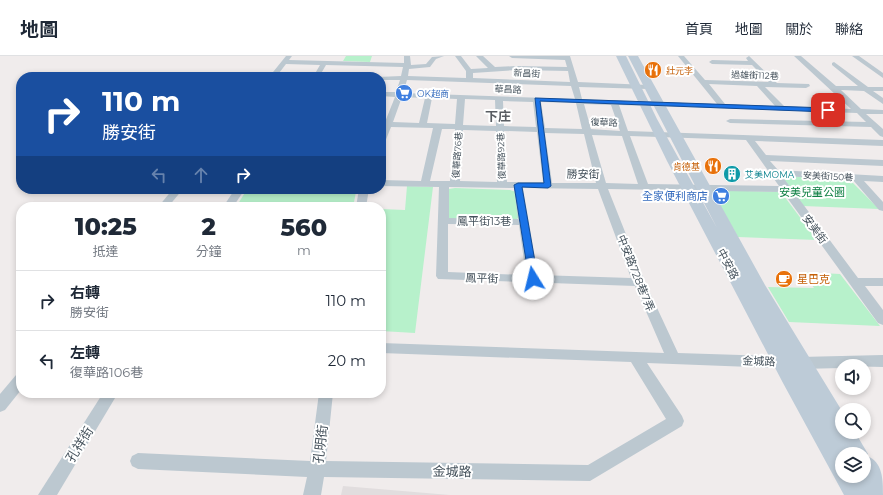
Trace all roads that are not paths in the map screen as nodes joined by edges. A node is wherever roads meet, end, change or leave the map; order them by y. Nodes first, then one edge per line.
1 (289, 56) edge
2 (342, 56) edge
3 (373, 56) edge
4 (407, 56) edge
5 (441, 56) edge
6 (458, 56) edge
7 (479, 56) edge
8 (512, 56) edge
9 (621, 56) edge
10 (633, 56) edge
11 (681, 56) edge
12 (746, 56) edge
13 (797, 56) edge
14 (855, 56) edge
15 (568, 57) edge
16 (284, 62) junction
17 (712, 62) dead end
18 (324, 63) junction
19 (753, 63) junction
20 (338, 64) junction
21 (370, 64) junction
22 (834, 64) dead end
23 (408, 66) junction
24 (493, 69) junction
25 (571, 69) junction
26 (469, 71) junction
27 (276, 72) edge
28 (319, 72) edge
29 (883, 76) edge
30 (386, 78) edge
31 (405, 78) junction
32 (703, 82) junction
33 (759, 84) junction
34 (576, 85) junction
35 (775, 85) junction
36 (806, 86) dead end
37 (641, 87) junction
38 (834, 88) junction
39 (865, 88) junction
40 (472, 89) junction
41 (883, 89) edge
42 (386, 94) edge
43 (398, 94) junction
44 (429, 96) junction
45 (461, 97) junction
46 (499, 98) junction
47 (537, 100) junction
48 (580, 101) junction
49 (614, 102) junction
50 (883, 102) edge
51 (651, 104) junction
52 (723, 106) junction
53 (781, 108) junction
54 (860, 111) junction
55 (883, 112) edge
56 (386, 120) edge
57 (730, 121) dead end
58 (386, 124) edge
59 (423, 125) junction
60 (874, 125) junction
61 (438, 126) junction
62 (459, 126) junction
63 (500, 128) junction
64 (540, 129) junction
65 (587, 131) junction
66 (624, 132) junction
67 (659, 134) junction
68 (675, 134) junction
69 (883, 134) edge
70 (748, 138) junction
71 (883, 143) edge
72 (762, 158) junction
73 (883, 163) edge
74 (773, 173) junction
75 (855, 177) junction
76 (883, 179) edge
77 (386, 183) edge
78 (425, 184) junction
79 (450, 184) junction
80 (502, 185) junction
81 (518, 185) junction
82 (548, 186) junction
83 (602, 187) junction
84 (644, 187) junction
85 (695, 188) junction
86 (785, 189) junction
87 (174, 194) edge
88 (167, 202) edge
89 (883, 208) edge
90 (444, 221) junction
91 (525, 222) junction
92 (533, 279) junction
93 (639, 282) junction
94 (855, 282) junction
95 (883, 282) edge
96 (883, 320) edge
97 (386, 348) edge
98 (635, 357) junction
99 (673, 358) junction
100 (883, 361) edge
101 (791, 362) junction
102 (16, 385) edge
103 (108, 398) edge
104 (325, 398) edge
105 (0, 404) edge
106 (835, 422) edge
107 (835, 453) edge
108 (138, 461) dead end
109 (317, 469) junction
110 (871, 477) edge
111 (851, 483) edge
112 (47, 495) edge
113 (312, 495) edge
114 (858, 495) edge
115 (882, 495) edge

1 - 16 street
2 - 20 street
3 - 21 street
4 - 23 street
5 - 23 street
6 - 26 street
7 - 24 street
8 - 15 street, 新昌街
9 - 37 street, 中安路
10 - 37 street, 中安路
11 - 32 street
12 - 19 street
13 - 38 street
14 - 29 street
15 - 25 street, 中安路728巷7弄
16 - 18 street
16 - 27 street
17 - 19 street
18 - 20 street
18 - 28 street
19 - 35 street
20 - 21 street
21 - 23 street
22 - 39 street
23 - 31 street
24 - 25 street, 新昌街
24 - 26 street, 新昌街
25 - 34 street, 中安路728巷7弄
26 - 40 street
30 - 31 street, 新昌街
31 - 40 street, 新昌街
31 - 43 street
32 - 33 street, 過雄街112巷
32 - 52 street
33 - 35 street, 過雄街112巷
33 - 53 street
34 - 37 street, 新昌街
34 - 40 street, 新昌街
34 - 48 street, 中安路728巷7弄
35 - 36 street, 過雄街112巷
37 - 51 street, 中安路
38 - 39 street
38 - 54 street
39 - 41 street
39 - 50 street
40 - 45 street, 華昌路
40 - 46 street, 華昌路
42 - 43 street, 華昌路
43 - 44 street, 華昌路
43 - 56 street
44 - 45 street, 華昌路
44 - 59 street
45 - 62 street, 復華路76巷
46 - 47 street, 華昌路
46 - 63 street, 復華路92巷
47 - 48 street, 華昌路
47 - 64 street
48 - 49 street, 華昌路
48 - 65 street, 中安路728巷7弄
49 - 51 street, 華昌路
49 - 66 street
51 - 52 street, 華昌路
51 - 67 street, 中安路
51 - 68 street, 中安路
52 - 53 street, 華昌路
53 - 54 street, 華昌路
54 - 55 street, 華昌路
54 - 60 street
57 - 60 street
58 - 59 street, 復華路
59 - 61 street, 復華路
60 - 69 street
61 - 62 street, 復華路
61 - 78 street
62 - 63 street, 復華路
62 - 79 street, 復華路76巷
63 - 64 street, 復華路
63 - 80 street, 復華路92巷
64 - 65 street, 復華路
64 - 82 street
65 - 66 street, 復華路
65 - 83 street, 中安路728巷7弄
66 - 67 street, 復華路
66 - 84 street
67 - 68 street, 復華路
67 - 85 street, 中安路
68 - 70 street, 復華路
68 - 85 street, 中安路
70 - 71 street, 復華路
70 - 72 street, 安美街
72 - 73 street
72 - 74 street, 安美街
74 - 75 street, 安美街150巷
74 - 86 street, 安美街
75 - 76 street, 安美街150巷
75 - 89 street
77 - 78 street, 勝安街
78 - 79 street, 勝安街
79 - 80 street, 勝安街
79 - 90 street, 鳳平街
80 - 81 street, 勝安街
81 - 82 street, 勝安街
81 - 91 street
82 - 83 street, 勝安街
83 - 84 street, 勝安街
83 - 93 street, 中安路728巷7弄
84 - 85 street, 勝安街
85 - 86 street, 勝安街
85 - 101 street, 中安路
86 - 94 street, 安美街
87 - 88 street
90 - 91 street, 鳳平街13巷
90 - 92 street, 鳳平街
91 - 92 street
92 - 93 street, 鳳平街
93 - 99 street, 中安路728巷7弄
94 - 95 street
94 - 96 street, 安美街
97 - 98 street, 金城路
98 - 99 street, 金城路
98 - 109 street, 金城路
99 - 101 street, 金城路
100 - 101 street, 金城路
101 - 106 street, 中安路
101 - 107 street, 中安路
102 - 105 street
103 - 112 street, 孔祥街
104 - 109 street, 孔明街
108 - 109 street, 金城路
109 - 113 street, 孔明街
110 - 115 street
111 - 114 street

